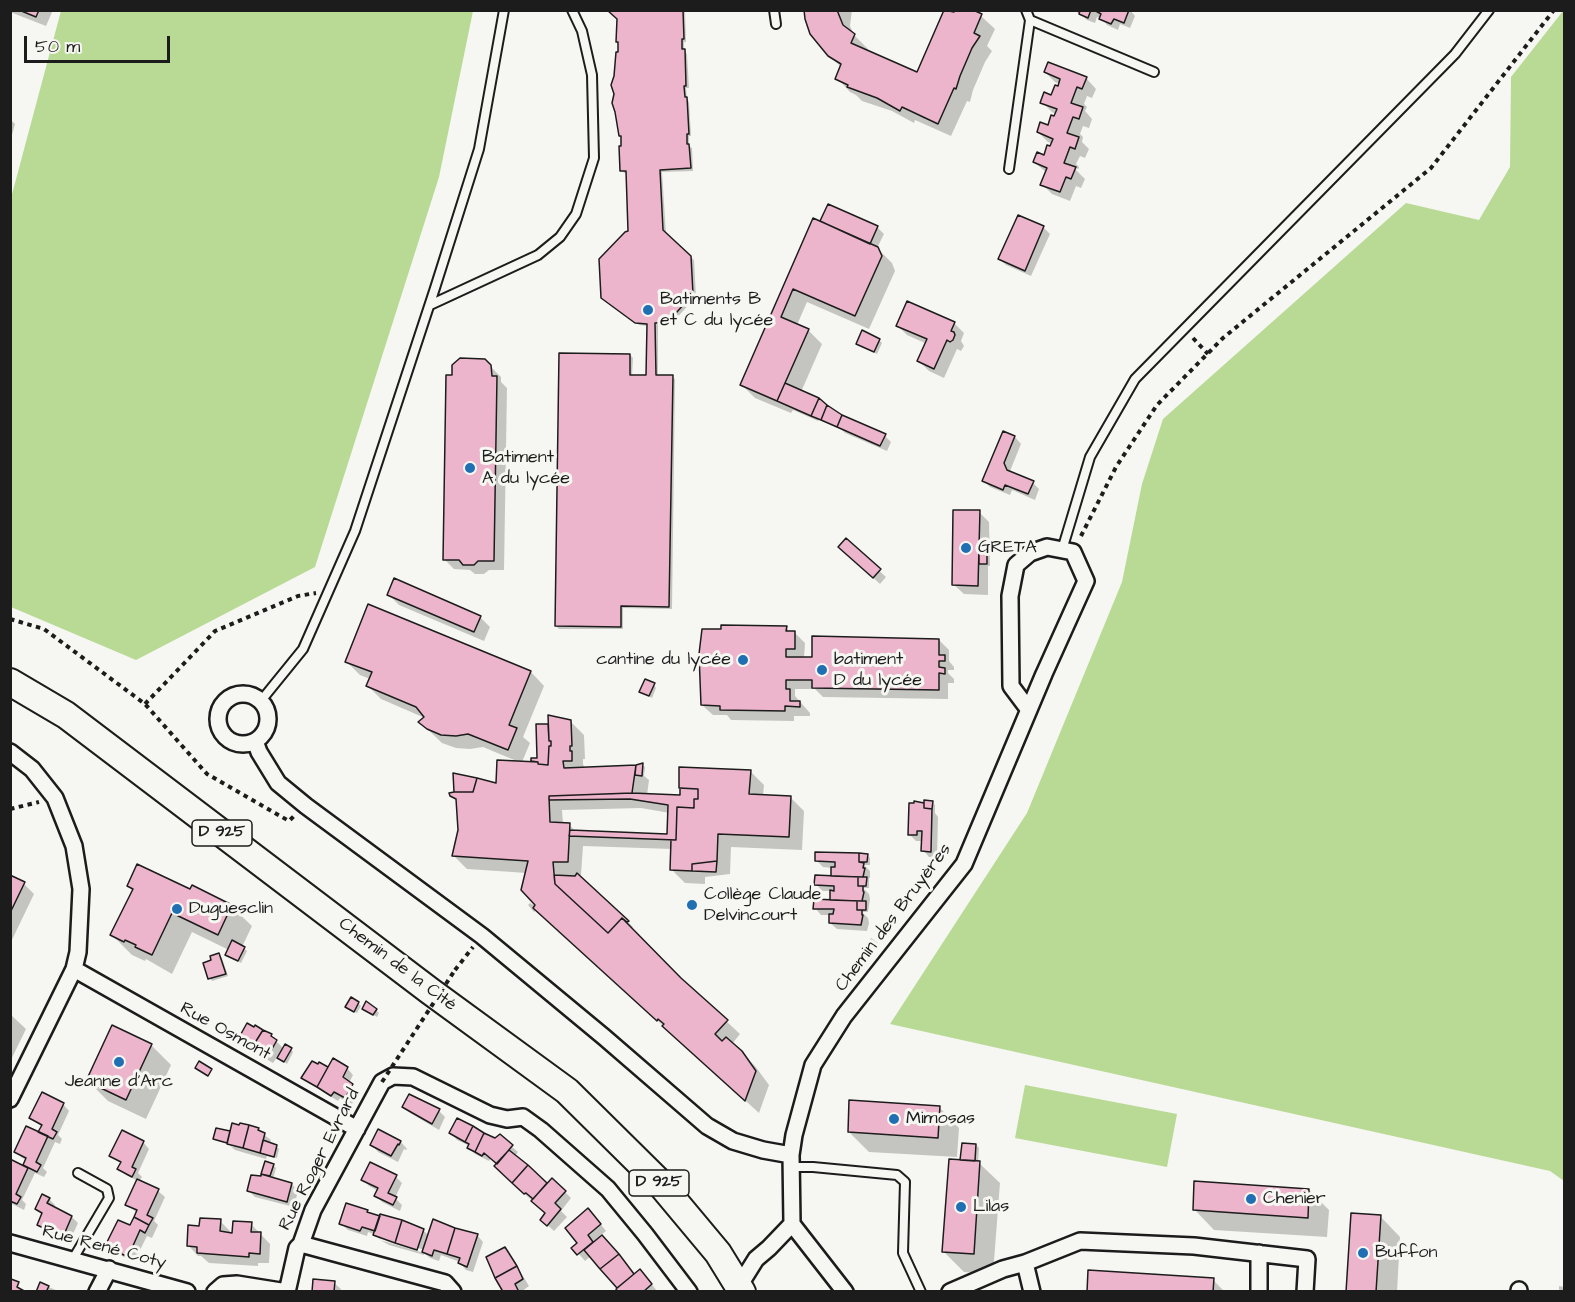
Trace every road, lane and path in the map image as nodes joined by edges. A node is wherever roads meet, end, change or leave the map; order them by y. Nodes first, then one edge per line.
1 (504, 10) edge
2 (572, 10) edge
3 (774, 10) edge
4 (1026, 10) edge
5 (1489, 10) edge
6 (1554, 10) edge
7 (1030, 20) junction
8 (776, 24) dead end
9 (1154, 72) dead end
10 (1009, 169) dead end
11 (430, 305) junction
12 (1184, 329) junction
13 (1208, 354) junction
14 (1068, 551) junction
15 (328, 590) junction
16 (10, 619) edge
17 (10, 681) edge
18 (260, 702) junction
19 (145, 704) junction
20 (1029, 710) junction
21 (255, 741) junction
22 (10, 752) edge
23 (55, 798) junction
24 (306, 806) junction
25 (10, 809) edge
26 (482, 936) junction
27 (74, 969) junction
28 (382, 1082) junction
29 (10, 1099) edge
30 (357, 1129) junction
31 (791, 1161) junction
32 (78, 1173) dead end
33 (792, 1224) junction
34 (10, 1242) edge
35 (301, 1244) junction
36 (1259, 1253) junction
37 (73, 1259) junction
38 (1025, 1263) junction
39 (109, 1269) junction
40 (739, 1290) edge
41 (97, 1292) edge
42 (187, 1292) edge
43 (215, 1292) edge
44 (287, 1292) edge
45 (453, 1292) edge
46 (689, 1292) edge
47 (845, 1292) edge
48 (921, 1292) edge
49 (950, 1292) edge
50 (1032, 1292) edge
51 (1258, 1292) edge
52 (1305, 1292) edge

1 - 11 lane
2 - 11 lane
3 - 8 lane
4 - 7 lane
5 - 12 lane
6 - 13 path
7 - 9 lane
7 - 10 lane
11 - 15 lane
12 - 13 path
12 - 14 lane
13 - 14 path
14 - 20 street, Chemin des Bruyères
14 - 20 street
15 - 18 lane
15 - 19 path
16 - 19 path
17 - 40 main road, Chemin de la Cité / D 925
18 - 21 street
18 - 21 street
19 - 24 path
20 - 31 street, Chemin des Bruyères
21 - 24 street
22 - 23 street
23 - 25 path
23 - 27 street
24 - 26 street
26 - 28 path, bridge
26 - 31 street
27 - 29 street
27 - 30 street, Rue Osmont
28 - 30 street, Rue Roger Evrard
28 - 46 street
30 - 35 street, Rue Roger Evrard
31 - 33 street, Chemin des Bruyères
31 - 48 lane
32 - 37 lane
33 - 40 street
33 - 47 street
34 - 37 street, Rue René Coty
35 - 44 street, Rue Roger Evrard
35 - 45 street
36 - 38 street
36 - 51 street
36 - 52 street
37 - 39 street, Rue René Coty
38 - 49 street
38 - 50 street
39 - 41 street
39 - 42 street, Rue René Coty
43 - 44 street

